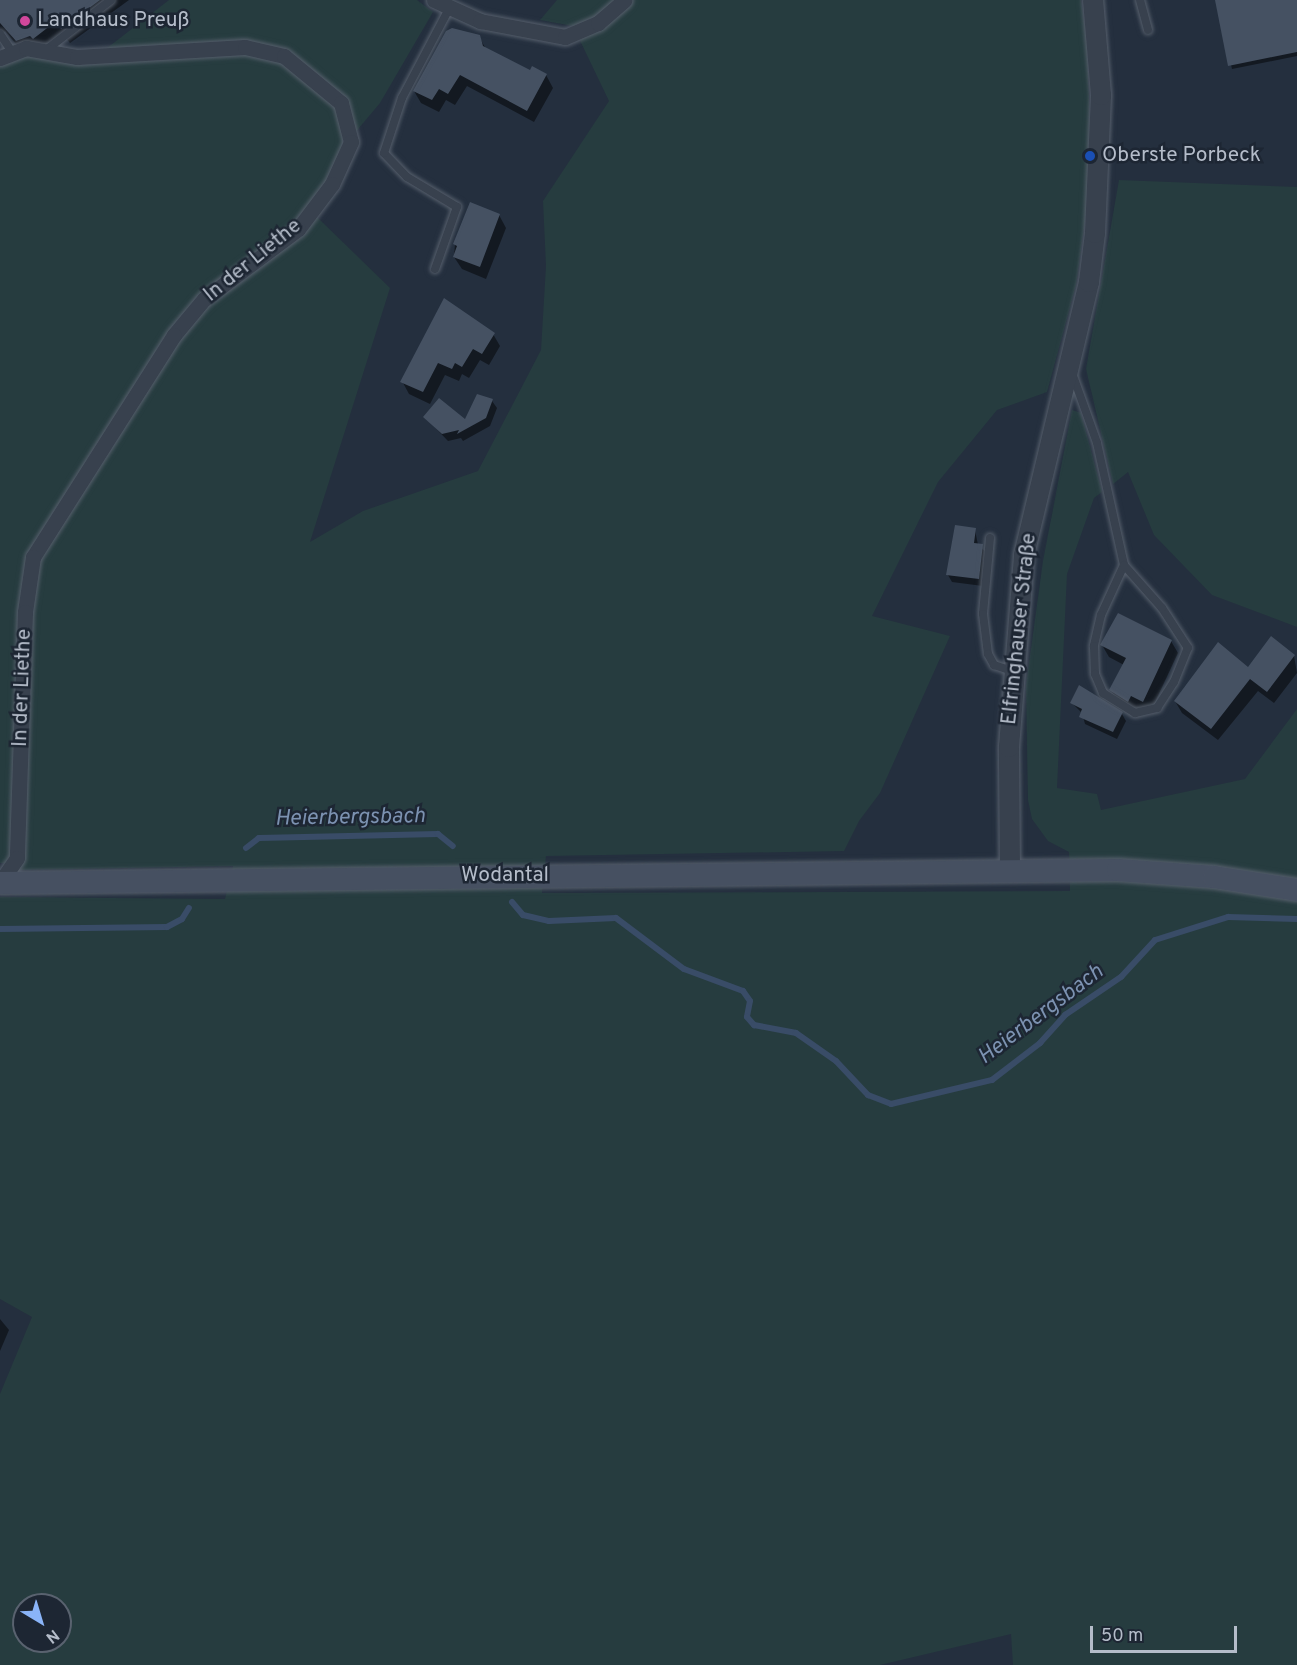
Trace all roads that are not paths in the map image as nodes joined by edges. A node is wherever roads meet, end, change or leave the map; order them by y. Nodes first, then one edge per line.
1 (111, 0) edge
2 (434, 0) edge
3 (624, 0) edge
4 (1093, 0) edge
5 (1140, 0) edge
6 (448, 9) junction
7 (1148, 30) dead end
8 (0, 34) edge
9 (45, 51) junction
10 (7, 56) edge
11 (435, 268) dead end
12 (1069, 366) junction
13 (990, 538) dead end
14 (1124, 564) junction
15 (1013, 671) junction
16 (1010, 871) junction
17 (0, 882) edge
18 (1297, 890) edge

1 - 9 lane
2 - 6 street
3 - 6 street
4 - 12 street, Elfringhauser Straße
5 - 7 lane
6 - 11 lane
8 - 10 lane
9 - 10 street, In der Liethe
9 - 17 street, In der Liethe
12 - 14 lane
12 - 15 street, Elfringhauser Straße
13 - 15 lane
14 - 14 lane
15 - 16 street, Elfringhauser Straße
16 - 17 main road, Wodantal
16 - 18 main road

